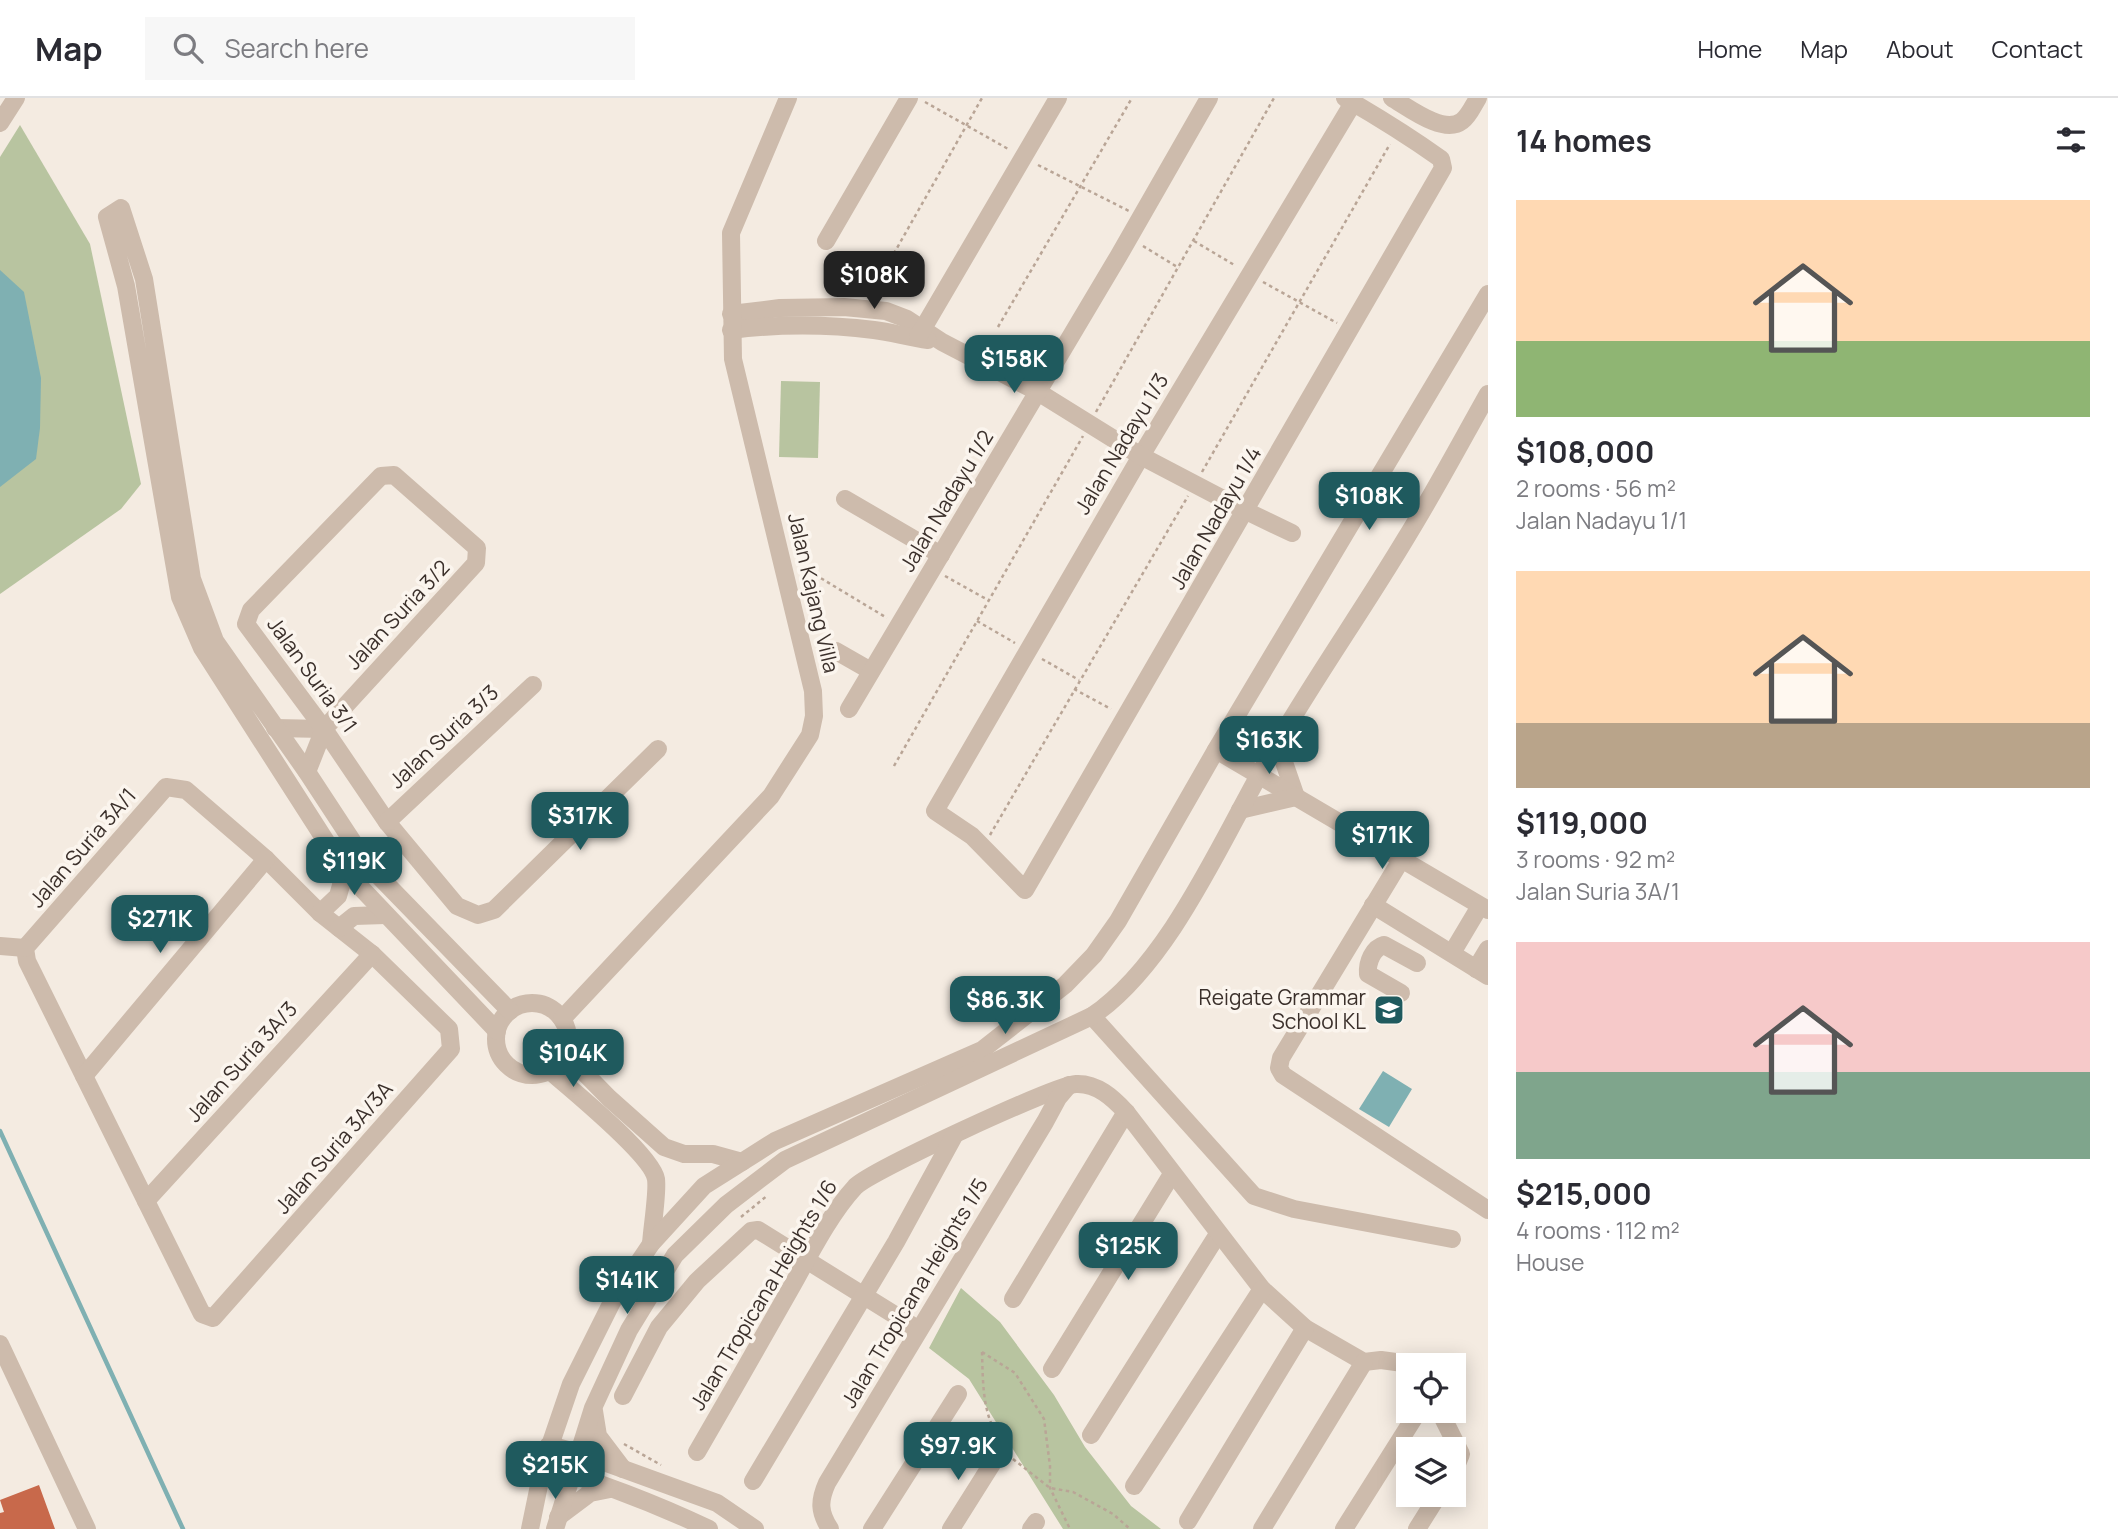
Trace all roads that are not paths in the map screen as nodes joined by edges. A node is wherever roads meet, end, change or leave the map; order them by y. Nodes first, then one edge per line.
1 (16, 98) edge
2 (788, 98) edge
3 (909, 98) edge
4 (1058, 98) edge
5 (1209, 98) edge
6 (1392, 98) edge
7 (1478, 98) edge
8 (1349, 100) edge
9 (0, 123) edge
10 (826, 241) dead end
11 (731, 285) junction
12 (1488, 294) edge
13 (844, 307) junction
14 (804, 317) junction
15 (759, 319) junction
16 (731, 322) junction
17 (842, 327) junction
18 (920, 333) junction
19 (733, 359) junction
20 (1038, 392) junction
21 (1488, 394) edge
22 (1141, 456) junction
23 (394, 475) joint
24 (845, 499) dead end
25 (1246, 511) junction
26 (1292, 533) dead end
27 (937, 562) junction
28 (836, 651) dead end
29 (871, 671) junction
30 (533, 685) dead end
31 (849, 709) dead end
32 (275, 729) junction
33 (324, 729) junction
34 (1278, 743) junction
35 (658, 749) dead end
36 (1216, 750) junction
37 (307, 772) junction
38 (1258, 775) junction
39 (1296, 797) junction
40 (1240, 810) junction
41 (387, 822) junction
42 (266, 859) junction
43 (1401, 860) junction
44 (345, 871) junction
45 (1025, 890) joint
46 (1373, 905) junction
47 (1484, 908) edge
48 (320, 913) junction
49 (385, 915) junction
50 (339, 928) junction
51 (1350, 942) junction
52 (0, 946) edge
53 (25, 948) junction
54 (1488, 949) edge
55 (1452, 953) junction
56 (372, 954) junction
57 (1372, 955) junction
58 (1417, 963) dead end
59 (1482, 973) edge
60 (1401, 993) dead end
61 (510, 1011) junction
62 (1092, 1016) junction
63 (562, 1019) junction
64 (497, 1031) junction
65 (565, 1053) junction
66 (550, 1070) junction
67 (84, 1076) junction
68 (1069, 1085) junction
69 (1032, 1100) junction
70 (1126, 1112) junction
71 (1045, 1122) junction
72 (954, 1136) junction
73 (742, 1162) junction
74 (1172, 1174) junction
75 (146, 1201) junction
76 (1488, 1210) edge
77 (1218, 1234) junction
78 (1452, 1239) dead end
79 (651, 1244) junction
80 (807, 1260) junction
81 (1262, 1289) junction
82 (864, 1295) junction
83 (1013, 1299) dead end
84 (1306, 1328) junction
85 (919, 1330) junction
86 (0, 1344) edge
87 (1364, 1362) junction
88 (1396, 1362) edge
89 (1052, 1369) dead end
90 (958, 1394) dead end
91 (623, 1396) dead end
92 (593, 1408) junction
93 (1411, 1423) edge
94 (1091, 1435) dead end
95 (550, 1446) junction
96 (697, 1452) dead end
97 (1003, 1452) road end
98 (579, 1453) junction
99 (543, 1466) junction
100 (623, 1469) junction
101 (572, 1474) junction
102 (753, 1481) dead end
103 (1134, 1486) dead end
104 (610, 1489) junction
105 (1431, 1507) edge
106 (1188, 1521) dead end
107 (557, 1523) edge
108 (87, 1529) edge
109 (530, 1529) edge
110 (709, 1529) edge
111 (755, 1529) edge
112 (830, 1529) edge
113 (872, 1529) edge
114 (951, 1529) edge
115 (1262, 1529) edge
116 (1344, 1529) edge
117 (1417, 1529) edge

1 - 9 street
2 - 11 street, Jalan Kajang Villa
3 - 10 street
4 - 18 street
5 - 20 street, Jalan Nadayu 1/2
6 - 7 street
8 - 22 street, Jalan Nadayu 1/3
8 - 25 street, Jalan Nadayu 1/4
11 - 15 street
11 - 16 street, Jalan Kajang Villa
12 - 36 street
13 - 14 street
13 - 17 street
13 - 18 street
14 - 15 street
14 - 17 street
15 - 16 street
15 - 19 street
16 - 19 street, Jalan Kajang Villa
17 - 18 street
18 - 20 street
19 - 63 street, Jalan Kajang Villa
20 - 22 street
20 - 27 street, Jalan Nadayu 1/2
21 - 34 street
22 - 25 street
22 - 45 street, Jalan Nadayu 1/3
23 - 33 street, Jalan Suria 3/1
23 - 33 street, Jalan Suria 3/2
24 - 27 street
25 - 26 street
25 - 45 street, Jalan Nadayu 1/4
27 - 29 street, Jalan Nadayu 1/2
28 - 29 street
29 - 31 street, Jalan Nadayu 1/2
30 - 41 street, Jalan Suria 3/3
32 - 33 street
32 - 37 street
32 - 44 street
33 - 37 street, Jalan Suria 3/2
33 - 41 street, Jalan Suria 3/1
34 - 38 street
34 - 39 street
35 - 41 street, Jalan Suria 3/1
36 - 38 street
36 - 73 street
37 - 61 street
38 - 39 street
38 - 40 street
39 - 40 street
39 - 43 street
40 - 62 street
42 - 48 street, Jalan Suria 3A/1
42 - 53 street, Jalan Suria 3A/1
42 - 67 street
43 - 46 street
43 - 47 street
44 - 48 street
44 - 49 street
46 - 51 street
46 - 55 street
47 - 55 street
48 - 50 street, Jalan Suria 3A/3A
49 - 50 street
49 - 64 street
50 - 56 street, Jalan Suria 3A/3A
51 - 57 street
51 - 76 street
52 - 53 street
53 - 67 street
54 - 59 street
55 - 59 street
56 - 75 street, Jalan Suria 3A/3
56 - 75 street, Jalan Suria 3A/3A
57 - 58 street
57 - 60 street
61 - 63 street
61 - 64 street
62 - 78 street
62 - 92 street
63 - 65 street
64 - 66 street
65 - 66 street
65 - 73 street
66 - 79 street
67 - 75 street
68 - 69 street, Jalan Tropicana Heights 1/6
68 - 70 street
68 - 71 street, Jalan Tropicana Heights 1/5
69 - 71 street
69 - 72 street, Jalan Tropicana Heights 1/6
70 - 74 street
70 - 83 street
71 - 85 street, Jalan Tropicana Heights 1/5
72 - 80 street, Jalan Tropicana Heights 1/6
72 - 82 street
73 - 79 street
74 - 77 street
74 - 89 street
77 - 81 street
77 - 94 street
79 - 95 street
80 - 82 street
80 - 91 street
80 - 96 street, Jalan Tropicana Heights 1/6
81 - 84 street
81 - 103 street
82 - 85 street
82 - 102 street
84 - 87 street
84 - 106 street
85 - 112 street, Jalan Tropicana Heights 1/5
86 - 108 street
87 - 88 street
87 - 115 street
90 - 113 street
92 - 98 street
92 - 100 street
93 - 116 street
95 - 98 street
95 - 99 street
97 - 114 street
98 - 100 street
98 - 101 street
99 - 101 street
99 - 109 street
100 - 111 street
101 - 104 street
101 - 107 street
104 - 107 street
104 - 110 street
105 - 117 street

